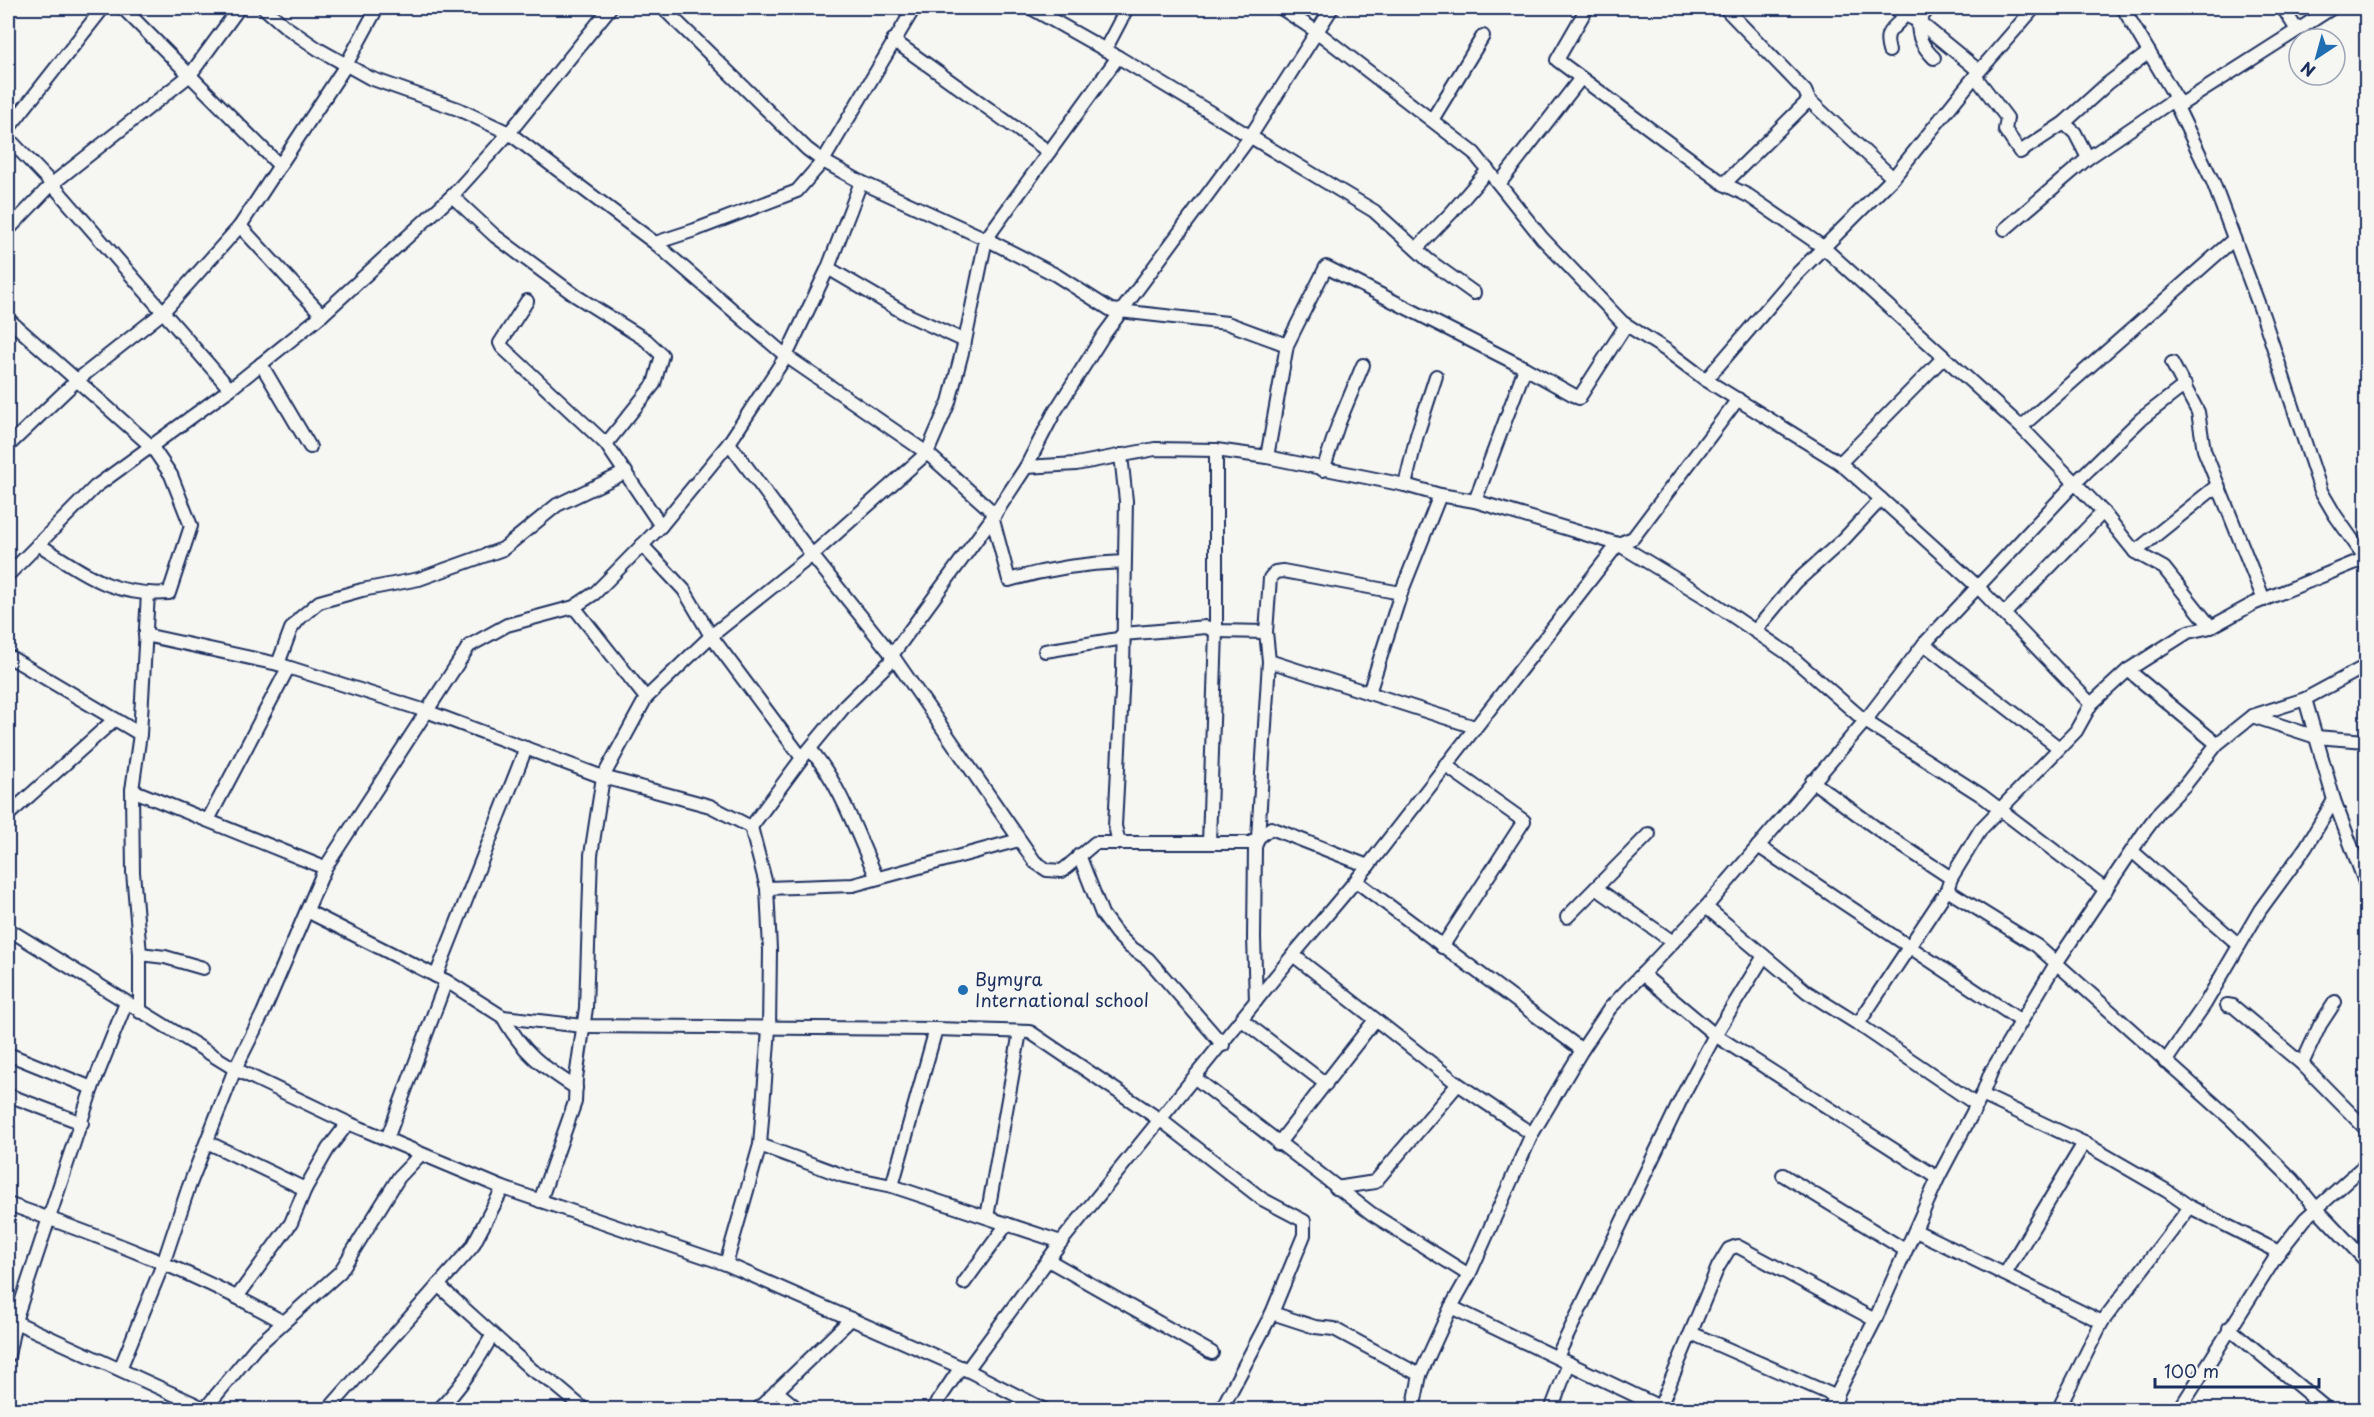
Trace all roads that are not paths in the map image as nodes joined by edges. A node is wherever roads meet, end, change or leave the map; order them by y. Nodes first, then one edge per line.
1 (103, 8) edge
2 (123, 8) edge
3 (239, 8) edge
4 (264, 8) edge
5 (378, 8) edge
6 (609, 8) edge
7 (663, 8) edge
8 (914, 8) edge
9 (1031, 8) edge
10 (1127, 8) edge
11 (1281, 8) edge
12 (1332, 8) edge
13 (1725, 8) edge
14 (1929, 8) edge
15 (2034, 8) edge
16 (2123, 8) edge
17 (2283, 8) edge
18 (2332, 8) edge
19 (1582, 9) edge
20 (1900, 11) edge
21 (1918, 21) junction
22 (2295, 27) edge
23 (2302, 27) edge
24 (1316, 31) junction
25 (1483, 36) dead end
26 (2287, 36) edge
27 (893, 40) junction
28 (1105, 50) junction
29 (1889, 51) dead end
30 (2149, 52) junction
31 (1118, 57) junction
32 (1934, 58) dead end
33 (346, 65) junction
34 (1977, 74) junction
35 (190, 75) junction
36 (1581, 78) junction
37 (1809, 100) junction
38 (2177, 103) junction
39 (1432, 120) junction
40 (2064, 123) junction
41 (8, 129) edge
42 (508, 133) junction
43 (1250, 137) junction
44 (8, 138) edge
45 (1049, 152) junction
46 (2088, 158) junction
47 (823, 161) junction
48 (280, 166) junction
49 (1488, 170) junction
50 (1893, 178) junction
51 (861, 182) junction
52 (52, 184) junction
53 (1499, 184) junction
54 (1724, 184) junction
55 (452, 196) junction
56 (240, 226) junction
57 (2005, 229) dead end
58 (8, 230) edge
59 (986, 239) junction
60 (2234, 239) junction
61 (656, 243) junction
62 (1823, 247) junction
63 (1416, 249) junction
64 (828, 268) junction
65 (1473, 292) dead end
66 (528, 301) dead end
67 (1123, 310) junction
68 (162, 313) junction
69 (322, 315) junction
70 (8, 319) edge
71 (1626, 325) junction
72 (965, 341) junction
73 (1287, 345) junction
74 (786, 356) junction
75 (1944, 357) junction
76 (2172, 363) dead end
77 (261, 364) junction
78 (1363, 365) dead end
79 (1525, 368) junction
80 (1436, 376) dead end
81 (1706, 380) junction
82 (76, 381) junction
83 (2185, 385) junction
84 (230, 388) junction
85 (1738, 399) junction
86 (2021, 427) junction
87 (729, 443) junction
88 (606, 444) junction
89 (8, 446) edge
90 (152, 447) junction
91 (310, 447) dead end
92 (1216, 450) junction
93 (927, 453) junction
94 (1122, 455) junction
95 (1267, 457) junction
96 (1840, 463) junction
97 (1026, 467) junction
98 (1323, 470) junction
99 (626, 471) junction
100 (2075, 483) junction
101 (1405, 485) junction
102 (2218, 485) junction
103 (1440, 495) junction
104 (1881, 498) junction
105 (1475, 501) junction
106 (2103, 512) junction
107 (995, 514) junction
108 (661, 526) junction
109 (38, 544) junction
110 (642, 544) junction
111 (1618, 544) junction
112 (2135, 552) junction
113 (812, 555) junction
114 (2366, 559) edge
115 (1124, 562) junction
116 (8, 575) edge
117 (1978, 587) junction
118 (148, 593) junction
119 (1401, 593) junction
120 (2264, 600) junction
121 (574, 607) junction
122 (2005, 614) junction
123 (2211, 627) junction
124 (1216, 631) junction
125 (1755, 631) junction
126 (1266, 632) junction
127 (1123, 634) junction
128 (145, 635) junction
129 (711, 636) junction
130 (1924, 644) junction
131 (1045, 651) dead end
132 (892, 655) junction
133 (8, 656) edge
134 (1269, 661) junction
135 (283, 666) junction
136 (2367, 666) edge
137 (2128, 670) junction
138 (1369, 693) junction
139 (646, 698) junction
140 (2305, 699) junction
141 (2091, 704) junction
142 (426, 711) junction
143 (2252, 716) junction
144 (115, 719) junction
145 (1865, 721) junction
146 (1475, 727) junction
147 (140, 734) junction
148 (2316, 737) junction
149 (2332, 738) junction
150 (2367, 741) edge
151 (2217, 744) junction
152 (2058, 747) junction
153 (526, 748) junction
154 (806, 753) junction
155 (2321, 755) junction
156 (1445, 765) junction
157 (603, 777) junction
158 (1812, 781) junction
159 (132, 790) junction
160 (2334, 800) junction
161 (2000, 809) junction
162 (8, 815) edge
163 (208, 820) junction
164 (750, 827) junction
165 (1649, 834) dead end
166 (1258, 838) junction
167 (1019, 840) junction
168 (1119, 843) junction
169 (1209, 843) junction
170 (1758, 846) junction
171 (2132, 851) junction
172 (1079, 855) junction
173 (1368, 866) junction
174 (325, 868) junction
175 (877, 878) junction
176 (1356, 881) junction
177 (1949, 884) junction
178 (2367, 885) edge
179 (767, 888) junction
180 (1596, 888) junction
181 (2106, 890) junction
182 (1706, 907) junction
183 (307, 911) junction
184 (1567, 917) dead end
185 (8, 929) edge
186 (1673, 942) junction
187 (2239, 945) junction
188 (1907, 946) junction
189 (1442, 947) junction
190 (140, 954) junction
191 (1293, 956) junction
192 (1764, 956) junction
193 (2055, 964) junction
194 (203, 968) dead end
195 (1642, 974) junction
196 (441, 979) junction
197 (1256, 1001) junction
198 (2335, 1002) dead end
199 (126, 1003) junction
200 (2227, 1005) dead end
201 (140, 1012) junction
202 (503, 1017) junction
203 (1242, 1020) junction
204 (1375, 1020) junction
205 (2021, 1021) junction
206 (1858, 1024) junction
207 (583, 1026) junction
208 (769, 1029) junction
209 (936, 1029) junction
210 (1020, 1032) junction
211 (1715, 1035) junction
212 (1222, 1045) junction
213 (1582, 1050) junction
214 (8, 1054) edge
215 (2164, 1062) junction
216 (2302, 1064) junction
217 (235, 1069) junction
218 (1195, 1078) junction
219 (1326, 1084) junction
220 (1458, 1084) junction
221 (92, 1088) junction
222 (576, 1088) junction
223 (8, 1095) edge
224 (1979, 1100) junction
225 (1161, 1120) junction
226 (82, 1123) junction
227 (348, 1123) junction
228 (2367, 1129) edge
229 (1532, 1134) junction
230 (387, 1139) junction
231 (207, 1142) junction
232 (2084, 1143) junction
233 (1278, 1144) junction
234 (760, 1145) junction
235 (421, 1154) junction
236 (2367, 1164) edge
237 (1783, 1175) dead end
238 (1938, 1178) junction
239 (892, 1186) junction
240 (503, 1188) junction
241 (1336, 1188) junction
242 (305, 1189) junction
243 (540, 1201) junction
244 (8, 1204) edge
245 (2190, 1208) junction
246 (2316, 1208) junction
247 (987, 1216) junction
248 (50, 1219) junction
249 (1007, 1224) junction
250 (1916, 1231) junction
251 (1061, 1242) junction
252 (1905, 1250) junction
253 (2279, 1252) junction
254 (1048, 1260) junction
255 (2367, 1261) edge
256 (163, 1264) junction
257 (726, 1264) junction
258 (2005, 1274) junction
259 (1469, 1275) junction
260 (964, 1283) dead end
261 (438, 1285) junction
262 (237, 1297) junction
263 (1451, 1307) junction
264 (1272, 1313) junction
265 (851, 1319) junction
266 (11, 1320) edge
267 (1875, 1320) junction
268 (283, 1322) junction
269 (2102, 1322) junction
270 (2229, 1328) junction
271 (1691, 1333) junction
272 (492, 1336) junction
273 (1212, 1353) dead end
274 (8, 1356) edge
275 (1563, 1360) junction
276 (964, 1368) junction
277 (120, 1369) junction
278 (1420, 1375) junction
279 (776, 1390) junction
280 (1639, 1396) junction
281 (1837, 1397) junction
282 (1663, 1408) edge
283 (206, 1409) edge
284 (328, 1410) edge
285 (438, 1410) edge
286 (585, 1410) edge
287 (757, 1410) edge
288 (798, 1410) edge
289 (932, 1410) edge
290 (1045, 1410) edge
291 (1221, 1410) edge
292 (1413, 1410) edge
293 (1551, 1410) edge
294 (1634, 1410) edge
295 (1829, 1410) edge
296 (2058, 1410) edge
297 (2179, 1410) edge
298 (2328, 1410) edge

1 - 41 street
2 - 35 street
3 - 35 street
4 - 33 street
5 - 33 street
6 - 42 street
7 - 47 street
8 - 27 street
9 - 28 street
10 - 28 street
11 - 24 street
12 - 24 street
13 - 37 street
14 - 21 street
15 - 34 street
16 - 30 street
17 - 22 street
18 - 23 street
19 - 36 street
20 - 21 street
20 - 29 street
21 - 32 street
21 - 34 street
24 - 39 street
24 - 43 street
25 - 39 street
26 - 38 street
27 - 45 street
27 - 47 street
28 - 31 street
30 - 38 street
30 - 40 street
31 - 43 street
31 - 45 street
33 - 42 street
33 - 48 street
34 - 40 street
34 - 50 street
35 - 48 street
35 - 52 street
36 - 53 street
36 - 54 street
37 - 50 street
37 - 54 street
38 - 46 street
38 - 60 street
39 - 49 street
40 - 46 street
42 - 55 street
42 - 61 street
43 - 63 street
43 - 67 street
44 - 52 street
45 - 59 street
46 - 57 street
47 - 51 street
47 - 61 street
48 - 56 street
49 - 53 street
49 - 63 street
50 - 62 street
51 - 59 street
51 - 64 street
52 - 58 street
52 - 68 street
53 - 71 street
54 - 62 street
55 - 69 street
55 - 88 street
56 - 68 street
56 - 69 street
59 - 67 street
59 - 72 street
60 - 86 street
60 - 114 street
61 - 74 street
62 - 75 street
62 - 81 street
63 - 65 street
64 - 72 street
64 - 74 street
66 - 88 street
67 - 73 street
67 - 97 street
68 - 82 street
68 - 84 street
69 - 77 street
70 - 82 street
71 - 79 street
71 - 81 street
72 - 93 street
73 - 79 street
73 - 95 street
74 - 87 street
74 - 93 street
75 - 86 street
75 - 96 street
76 - 83 street
77 - 84 street
77 - 91 street
78 - 98 street
79 - 105 street
80 - 101 street
81 - 85 street
82 - 89 street
82 - 90 street
83 - 100 street
83 - 102 street
84 - 90 street
85 - 96 street
85 - 111 street
86 - 100 street
87 - 108 street
87 - 113 street
88 - 99 street
90 - 109 street
90 - 118 street
92 - 94 street
92 - 95 street
92 - 124 street
93 - 107 street
93 - 113 street
94 - 97 street
94 - 115 street
95 - 98 street
96 - 104 street
97 - 107 street
98 - 101 street
99 - 108 street
99 - 135 street
100 - 106 street
100 - 117 street
101 - 103 street
102 - 112 street
102 - 120 street
103 - 105 street
103 - 119 street
104 - 117 street
104 - 125 street
105 - 111 street
106 - 112 street
106 - 122 street
107 - 115 street
107 - 132 street
108 - 110 street
109 - 116 street
109 - 118 street
110 - 121 street
110 - 129 street
111 - 125 street
111 - 146 street
112 - 123 street
113 - 129 street
113 - 132 street
114 - 120 street
115 - 127 street
117 - 122 street
117 - 130 street
118 - 128 street
119 - 126 street
119 - 138 street
120 - 123 street
121 - 139 street
121 - 142 street
122 - 141 street
123 - 137 street
124 - 126 street
124 - 127 street
124 - 169 street
125 - 145 street
126 - 134 street
127 - 131 street
127 - 168 street
128 - 135 street
128 - 147 street
129 - 139 street
129 - 154 street
130 - 145 street
130 - 152 street
132 - 154 street
132 - 167 street
133 - 144 street
134 - 138 street
134 - 166 street
135 - 142 street
135 - 163 street
136 - 140 street
137 - 141 street
137 - 151 street
138 - 146 street
139 - 157 street
140 - 143 street
140 - 148 street
141 - 152 street
142 - 153 street
142 - 174 street
143 - 148 street
143 - 151 street
144 - 147 street
144 - 162 street
145 - 158 street
145 - 161 street
146 - 156 street
147 - 159 street
148 - 149 street
148 - 155 street
149 - 150 street
149 - 155 street
151 - 171 street
152 - 161 street
153 - 157 street
153 - 196 street
154 - 164 street
154 - 175 street
155 - 160 street
156 - 173 street
156 - 189 street
157 - 164 street
157 - 207 street
158 - 170 street
158 - 177 street
159 - 163 street
159 - 190 street
160 - 178 street
160 - 187 street
161 - 177 street
161 - 181 street
163 - 174 street
164 - 179 street
165 - 180 street
166 - 169 street
166 - 173 street
166 - 197 street
167 - 172 street
167 - 175 street
168 - 169 street
168 - 172 street
170 - 182 street
170 - 188 street
171 - 181 street
171 - 187 street
172 - 212 street
173 - 176 street
174 - 183 street
175 - 179 street
176 - 189 street
176 - 191 street
177 - 188 street
177 - 193 street
179 - 208 street
180 - 184 street
180 - 186 street
181 - 193 street
182 - 186 street
182 - 192 street
183 - 196 street
183 - 217 street
185 - 199 street
186 - 195 street
187 - 215 street
188 - 205 street
188 - 206 street
189 - 213 street
190 - 194 street
190 - 201 street
191 - 197 street
191 - 204 street
192 - 206 street
192 - 211 street
193 - 205 street
193 - 215 street
195 - 211 street
195 - 213 street
196 - 202 street
196 - 230 street
197 - 203 street
198 - 216 street
199 - 201 street
199 - 221 street
200 - 216 street
201 - 217 street
202 - 207 street
202 - 222 street
203 - 212 street
203 - 219 street
204 - 219 street
204 - 220 street
205 - 224 street
206 - 224 street
207 - 208 street
207 - 222 street
208 - 209 street
208 - 234 street
209 - 210 street
209 - 239 street
210 - 225 street
210 - 247 street
211 - 238 street
211 - 275 street
212 - 218 street
213 - 229 street
214 - 221 street
215 - 246 street
216 - 228 street
217 - 227 street
217 - 231 street
218 - 225 street
218 - 233 street
219 - 233 street
220 - 229 street
220 - 241 street
221 - 226 street
222 - 243 street
223 - 226 street
224 - 232 street
224 - 238 street
225 - 251 street
225 - 264 street
226 - 248 street
227 - 230 street
227 - 242 street
229 - 259 street
230 - 235 street
231 - 242 street
231 - 256 street
232 - 245 street
232 - 258 street
233 - 241 street
234 - 239 street
234 - 257 street
235 - 240 street
235 - 268 street
236 - 246 street
237 - 252 street
238 - 250 street
239 - 247 street
240 - 243 street
240 - 261 street
241 - 259 street
242 - 262 street
243 - 257 street
244 - 248 street
245 - 253 street
245 - 269 street
246 - 253 street
246 - 255 street
247 - 249 street
248 - 256 street
248 - 266 street
249 - 251 street
249 - 260 street
250 - 252 street
250 - 258 street
251 - 254 street
252 - 267 street
253 - 270 street
254 - 273 street
254 - 276 street
256 - 262 street
256 - 277 street
257 - 265 street
258 - 269 street
259 - 263 street
261 - 272 street
261 - 284 street
262 - 268 street
263 - 275 street
263 - 278 street
264 - 278 street
264 - 291 street
265 - 276 street
265 - 279 street
266 - 274 street
266 - 277 street
267 - 271 street
267 - 281 street
268 - 283 street
269 - 296 street
270 - 297 street
270 - 298 street
271 - 281 street
271 - 282 street
272 - 285 street
272 - 286 street
275 - 280 street
275 - 293 street
276 - 289 street
276 - 290 street
277 - 283 street
278 - 292 street
279 - 287 street
279 - 288 street
280 - 282 street
280 - 294 street
281 - 295 street

